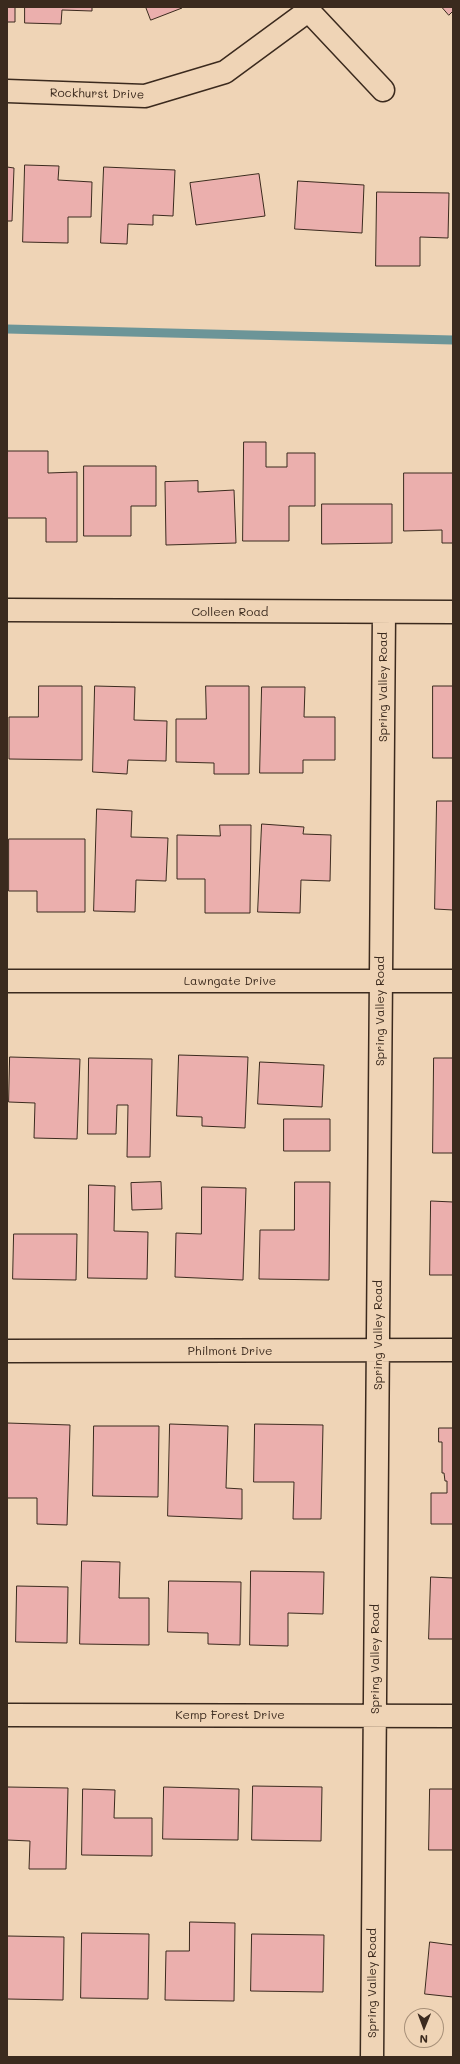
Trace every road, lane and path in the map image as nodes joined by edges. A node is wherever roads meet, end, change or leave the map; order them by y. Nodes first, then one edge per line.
1 (306, 9) edge
2 (383, 90) dead end
3 (7, 91) edge
4 (7, 610) edge
5 (453, 612) edge
6 (384, 613) junction
7 (7, 981) edge
8 (381, 981) junction
9 (453, 981) edge
10 (453, 1350) edge
11 (7, 1351) edge
12 (378, 1351) junction
13 (7, 1715) edge
14 (375, 1716) junction
15 (453, 1716) edge
16 (372, 2057) edge

1 - 2 street
1 - 3 street, Rockhurst Drive
4 - 6 street, Colleen Road
5 - 6 street, Colleen Road
6 - 8 street, Spring Valley Road
7 - 8 street, Lawngate Drive
8 - 9 street, Lawngate Drive
8 - 12 street, Spring Valley Road
10 - 12 street, Philmont Drive
11 - 12 street, Philmont Drive
12 - 14 street, Spring Valley Road
13 - 14 street, Kemp Forest Drive
14 - 15 street, Kemp Forest Drive
14 - 16 street, Spring Valley Road

